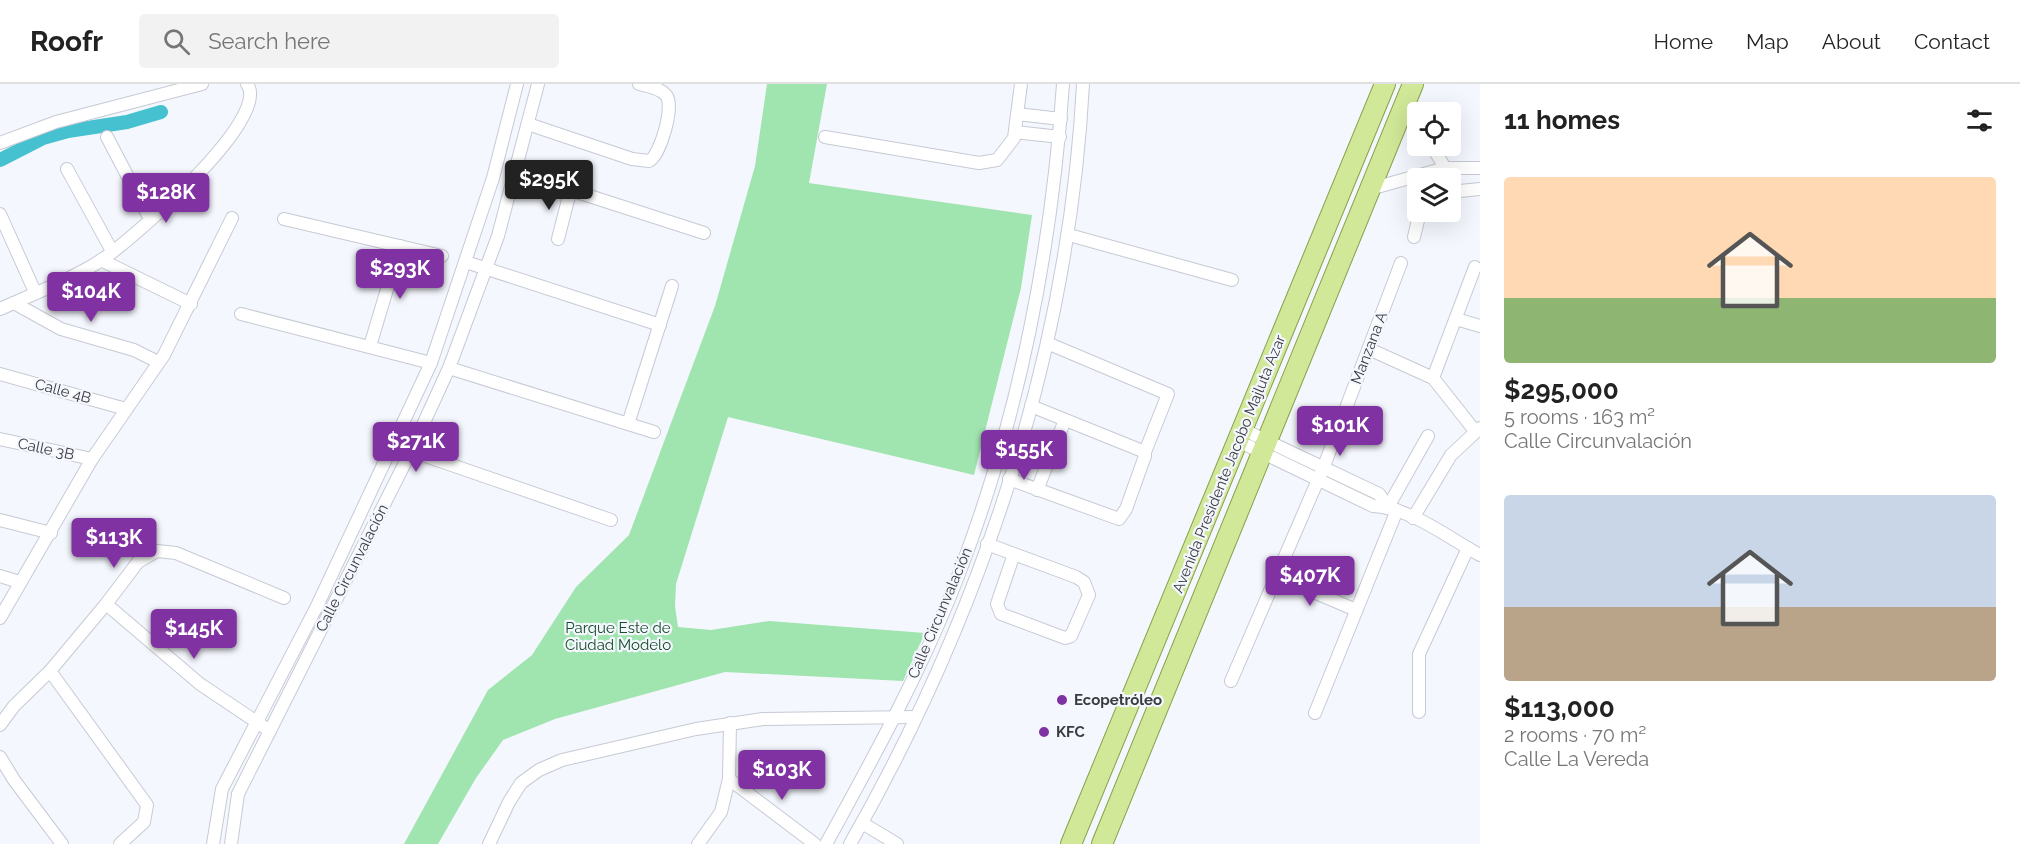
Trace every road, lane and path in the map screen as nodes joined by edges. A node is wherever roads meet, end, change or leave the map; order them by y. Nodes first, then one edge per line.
1 (202, 84) edge
2 (247, 84) edge
3 (517, 84) edge
4 (538, 84) edge
5 (639, 84) edge
6 (1021, 84) edge
7 (1371, 84) edge
8 (1384, 84) edge
9 (1063, 89) edge
10 (1082, 90) edge
11 (1410, 93) edge
12 (1017, 114) junction
13 (1061, 119) junction
14 (528, 124) junction
15 (1014, 132) junction
16 (107, 137) dead end
17 (825, 137) dead end
18 (1060, 137) junction
19 (0, 143) edge
20 (1354, 154) junction
21 (1438, 156) edge
22 (1445, 168) edge
23 (1461, 168) edge
24 (1480, 168) edge
25 (67, 170) dead end
26 (515, 172) junction
27 (1407, 179) edge
28 (1370, 189) junction
29 (1480, 189) edge
30 (1461, 191) edge
31 (570, 192) junction
32 (0, 214) edge
33 (232, 218) dead end
34 (150, 219) junction
35 (284, 219) dead end
36 (1418, 222) edge
37 (704, 233) dead end
38 (1069, 235) junction
39 (1414, 237) dead end
40 (558, 239) dead end
41 (400, 246) junction
42 (112, 252) junction
43 (442, 256) dead end
44 (101, 260) junction
45 (466, 262) junction
46 (1401, 263) dead end
47 (1475, 267) dead end
48 (486, 268) junction
49 (1232, 280) dead end
50 (672, 286) dead end
51 (35, 292) junction
52 (14, 303) junction
53 (191, 304) junction
54 (0, 309) edge
55 (241, 314) dead end
56 (1456, 319) junction
57 (660, 325) junction
58 (1480, 326) edge
59 (1047, 343) junction
60 (370, 346) junction
61 (1369, 349) junction
62 (158, 362) junction
63 (431, 363) junction
64 (449, 368) junction
65 (0, 374) edge
66 (1433, 378) junction
67 (1031, 405) junction
68 (126, 409) junction
69 (1065, 420) junction
70 (628, 424) junction
71 (1478, 429) edge
72 (654, 432) dead end
73 (1239, 434) junction
74 (1428, 436) dead end
75 (0, 439) edge
76 (1264, 447) junction
77 (411, 451) junction
78 (1144, 452) junction
79 (92, 459) junction
80 (1324, 466) junction
81 (1009, 480) junction
82 (1317, 480) junction
83 (1036, 490) junction
84 (1393, 509) junction
85 (1413, 518) junction
86 (0, 520) edge
87 (611, 520) dead end
88 (51, 533) junction
89 (987, 544) junction
90 (1468, 548) junction
91 (1014, 554) junction
92 (1480, 555) edge
93 (0, 576) edge
94 (1276, 576) junction
95 (20, 582) junction
96 (284, 598) dead end
97 (106, 604) junction
98 (1356, 610) junction
99 (0, 618) edge
100 (50, 671) junction
101 (1231, 681) dead end
102 (1419, 711) dead end
103 (1316, 713) dead end
104 (916, 717) junction
105 (893, 719) junction
106 (255, 722) junction
107 (730, 723) junction
108 (0, 725) edge
109 (270, 731) junction
110 (0, 757) edge
111 (729, 779) junction
112 (861, 823) junction
113 (62, 844) edge
114 (120, 844) edge
115 (213, 844) edge
116 (231, 844) edge
117 (489, 844) edge
118 (698, 844) edge
119 (815, 844) edge
120 (826, 844) edge
121 (850, 844) edge
122 (897, 844) edge
123 (1071, 844) edge
124 (1102, 844) edge

1 - 19 street
2 - 34 street
3 - 45 street, Calle Circunvalación
4 - 14 street, Calle Circunvalación
5 - 14 street
6 - 12 street
7 - 20 main road
8 - 20 main road, Avenida Presidente Jacobo Majluta Azar
9 - 10 street
9 - 13 street, Calle Circunvalación
10 - 38 street, Calle Circunvalación
11 - 28 main road, Avenida Presidente Jacobo Majluta Azar
12 - 13 street
12 - 15 street
13 - 18 street, Calle Circunvalación
14 - 26 street, Calle Circunvalación
15 - 17 street
15 - 18 street
16 - 34 street
18 - 105 street, Calle Circunvalación
20 - 73 main road, Avenida Presidente Jacobo Majluta Azar
21 - 22 street
23 - 24 street
25 - 42 street
26 - 31 street
26 - 48 street, Calle Circunvalación
27 - 28 street
28 - 76 main road, Avenida Presidente Jacobo Majluta Azar
29 - 30 street
31 - 37 street
31 - 40 street
32 - 51 street
33 - 53 street
34 - 42 street
35 - 41 street
36 - 39 street
38 - 49 street
38 - 59 street, Calle Circunvalación
41 - 43 street
41 - 60 street
42 - 44 street
44 - 51 street
44 - 53 street
45 - 48 street
45 - 63 street, Calle Circunvalación
46 - 61 street, Manzana A
47 - 56 street
48 - 57 street
48 - 64 street, Calle Circunvalación
50 - 57 street
51 - 52 street
52 - 54 street
52 - 62 street
53 - 62 street
55 - 60 street
56 - 58 street
56 - 66 street
57 - 70 street
59 - 67 street, Calle Circunvalación
59 - 78 street
60 - 63 street
61 - 66 street
61 - 80 street, Manzana A
62 - 68 street
63 - 106 street, Calle Circunvalación
64 - 70 street
64 - 77 street, Calle Circunvalación
65 - 68 street, Calle 4B
66 - 71 street
67 - 69 street
67 - 81 street, Calle Circunvalación
68 - 79 street
69 - 78 street
69 - 83 street
70 - 72 street
71 - 85 street
73 - 76 street
73 - 123 main road, Avenida Presidente Jacobo Majluta Azar
74 - 84 street
75 - 79 street, Calle 3B
76 - 80 street
76 - 82 street
76 - 124 main road, Avenida Presidente Jacobo Majluta Azar
77 - 87 street
77 - 109 street, Calle Circunvalación
78 - 83 street
79 - 88 street
80 - 82 street, Manzana A
80 - 84 street
81 - 83 street
81 - 89 street, Calle Circunvalación
82 - 84 street
82 - 94 street, Manzana A
84 - 85 street
84 - 98 street
85 - 90 street
86 - 88 street
88 - 95 street
89 - 91 street
89 - 104 street, Calle Circunvalación
90 - 92 street
90 - 102 street
91 - 91 street
93 - 95 street
94 - 98 street
94 - 101 street, Manzana A
95 - 99 street
96 - 97 street
97 - 100 street
97 - 106 street
98 - 103 street
100 - 108 street
100 - 114 street
104 - 105 street
104 - 112 street, Calle Circunvalación
105 - 107 street
105 - 120 street, Calle Circunvalación
106 - 109 street
106 - 115 street, Calle Circunvalación
107 - 111 street
107 - 117 street
109 - 116 street, Calle Circunvalación
110 - 113 street
111 - 118 street
111 - 119 street
112 - 121 street, Calle Circunvalación
112 - 122 street

